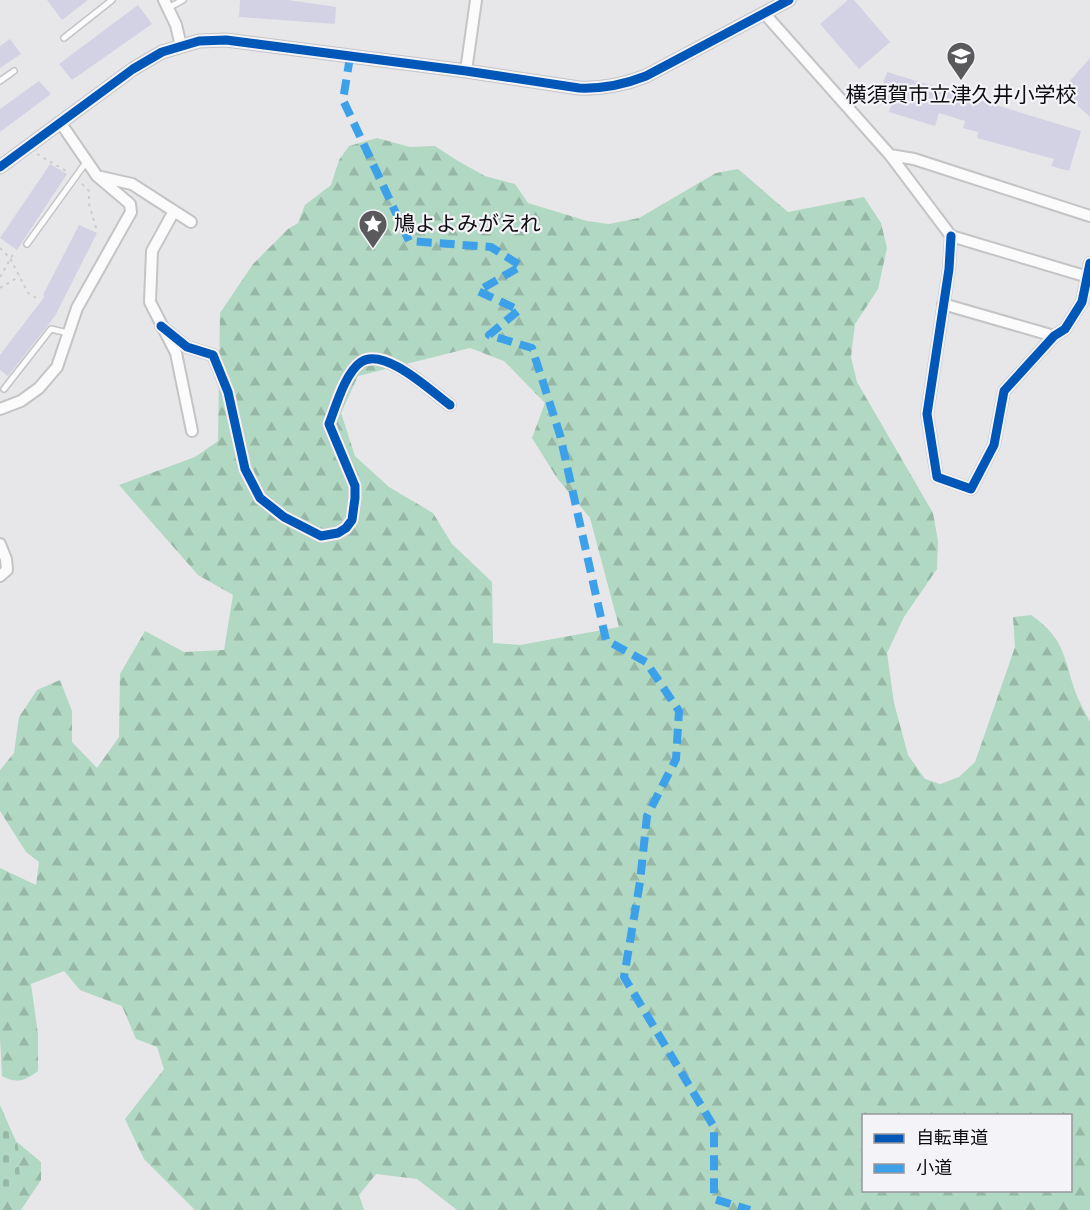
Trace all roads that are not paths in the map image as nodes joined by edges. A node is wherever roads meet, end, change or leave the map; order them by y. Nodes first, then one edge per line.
1 (112, 0) edge
2 (183, 0) edge
3 (476, 0) edge
4 (789, 0) edge
5 (166, 4) edge
6 (764, 13) junction
7 (64, 38) dead end
8 (181, 46) junction
9 (14, 71) dead end
10 (466, 71) junction
11 (0, 81) edge
12 (60, 122) junction
13 (890, 155) junction
14 (87, 161) junction
15 (0, 166) edge
16 (97, 176) junction
17 (174, 211) junction
18 (1090, 216) edge
19 (191, 222) dead end
20 (951, 236) junction
21 (27, 244) dead end
22 (1090, 263) edge
23 (1088, 277) junction
24 (943, 304) junction
25 (161, 326) junction
26 (68, 333) junction
27 (1054, 336) junction
28 (4, 389) dead end
29 (450, 405) dead end
30 (0, 409) edge
31 (192, 431) dead end
32 (0, 544) edge
33 (0, 576) edge

1 - 7 lane
2 - 5 lane
3 - 10 street
4 - 6 street
5 - 8 street
6 - 10 street
6 - 13 street
8 - 10 street
8 - 12 street
9 - 11 lane
12 - 14 street
12 - 15 street
13 - 18 street
13 - 20 street
14 - 16 street
14 - 21 lane
16 - 17 street
16 - 26 street
17 - 19 street
17 - 25 street
20 - 23 street
20 - 24 street
22 - 23 street
23 - 27 street
24 - 27 street
24 - 27 street
25 - 29 street
25 - 31 street
26 - 28 lane
26 - 30 street
32 - 33 street

